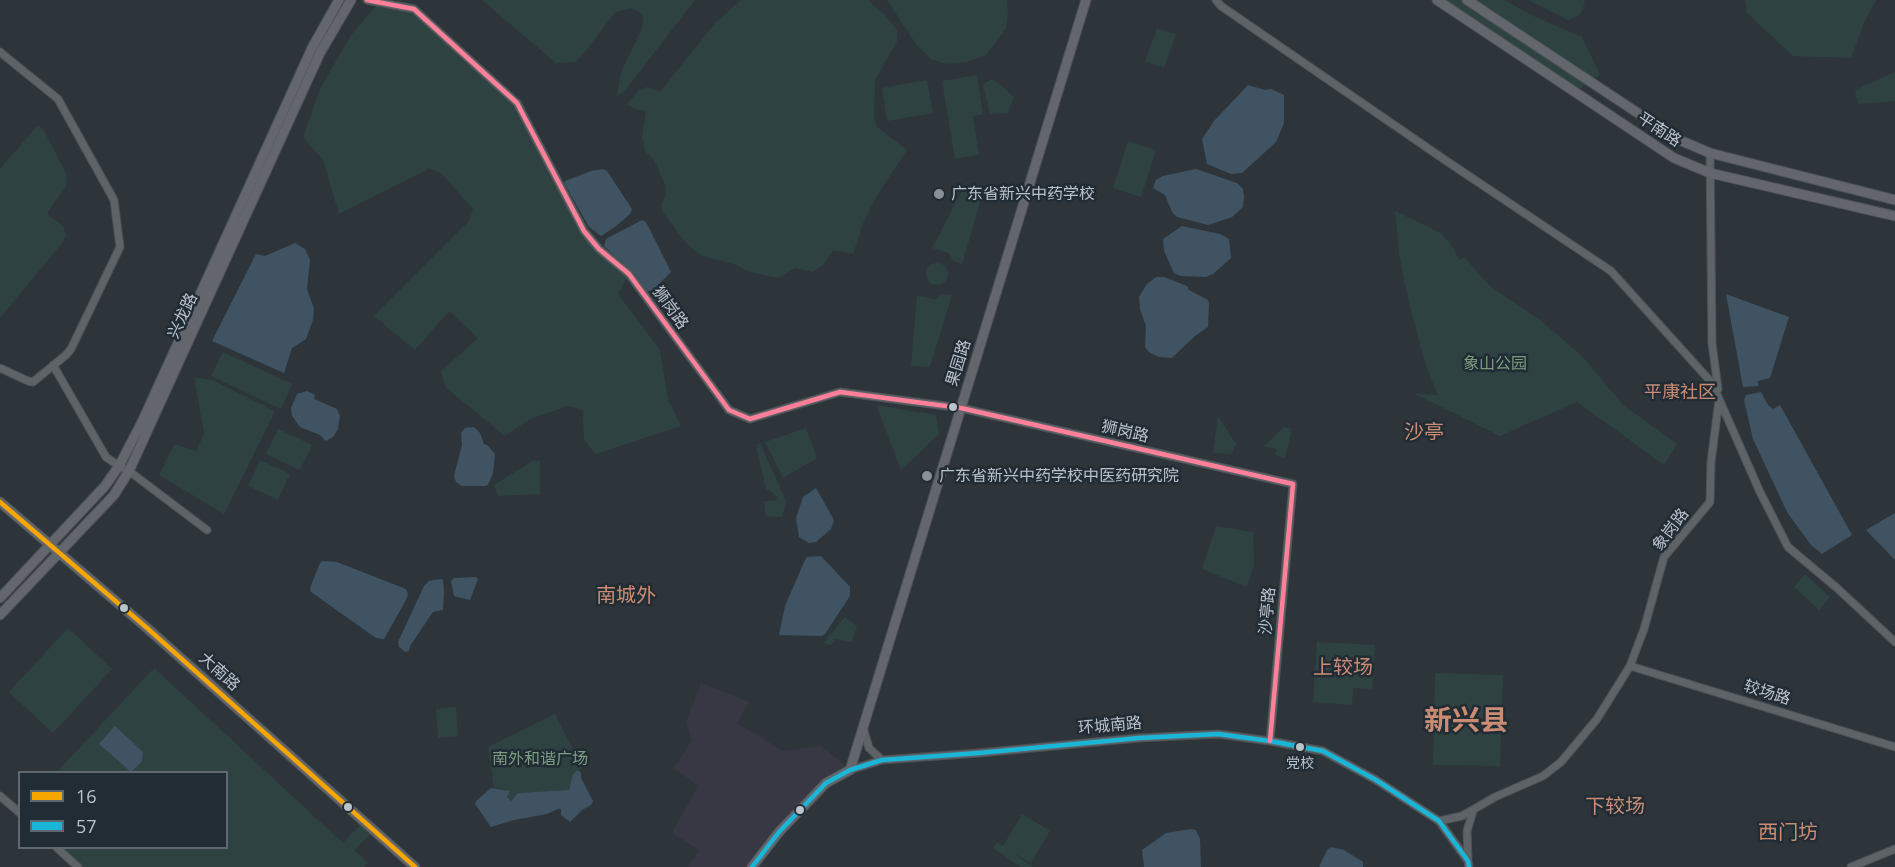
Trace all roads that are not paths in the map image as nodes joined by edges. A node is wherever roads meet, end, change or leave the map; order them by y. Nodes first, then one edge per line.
1 (339, 0) edge
2 (351, 0) edge
3 (367, 0) edge
4 (1086, 0) edge
5 (1216, 0) edge
6 (1437, 0) edge
7 (1467, 0) edge
8 (1, 56) edge
9 (1710, 153) junction
10 (1710, 173) junction
11 (1895, 200) edge
12 (1895, 216) edge
13 (53, 365) junction
14 (0, 368) edge
15 (1719, 398) junction
16 (961, 408) junction
17 (119, 466) junction
18 (129, 471) junction
19 (1293, 484) joint
20 (0, 502) edge
21 (207, 530) dead end
22 (50, 546) junction
23 (59, 554) junction
24 (0, 597) edge
25 (0, 615) edge
26 (1895, 642) edge
27 (1630, 666) junction
28 (863, 728) junction
29 (1270, 741) junction
30 (1895, 747) edge
31 (882, 760) junction
32 (850, 770) junction
33 (0, 796) edge
34 (18, 811) edge
35 (1473, 811) junction
36 (1439, 821) junction
37 (58, 849) edge
38 (1895, 849) edge
39 (1468, 864) edge
40 (410, 865) edge
41 (78, 867) edge
42 (752, 867) edge
43 (1851, 867) edge

1 - 17 main road, 兴龙路
2 - 18 main road, 兴龙路
3 - 16 street, 狮岗路
4 - 16 main road, 果园路
5 - 15 street
6 - 10 main road, 平南路
7 - 9 main road, 平南路
8 - 13 street
9 - 10 street, 象岗路
9 - 11 main road, 平南路
10 - 12 main road, 平南路
10 - 15 street, 象岗路
13 - 14 street
13 - 17 street
15 - 26 street
15 - 27 street, 象岗路
16 - 19 street, 狮岗路
16 - 28 main road, 果园路
17 - 18 street
17 - 22 main road, 兴龙路
18 - 21 street
18 - 23 main road, 兴龙路
19 - 29 street, 沙亭路
20 - 22 main road, 大南路
22 - 23 main road, 大南路
22 - 24 main road, 兴龙路
23 - 25 main road, 兴龙路
23 - 40 main road, 大南路
27 - 30 street, 较场路
27 - 35 street, 象岗路
28 - 31 street
28 - 32 main road, 果园路
29 - 31 street, 环城南路
29 - 36 street, 环城南路
31 - 32 street, 环城南路
32 - 42 main road, 环城南路
33 - 34 street
35 - 36 street, 象岗路
35 - 39 street
36 - 39 street, 环城南路
37 - 41 street
38 - 43 street

